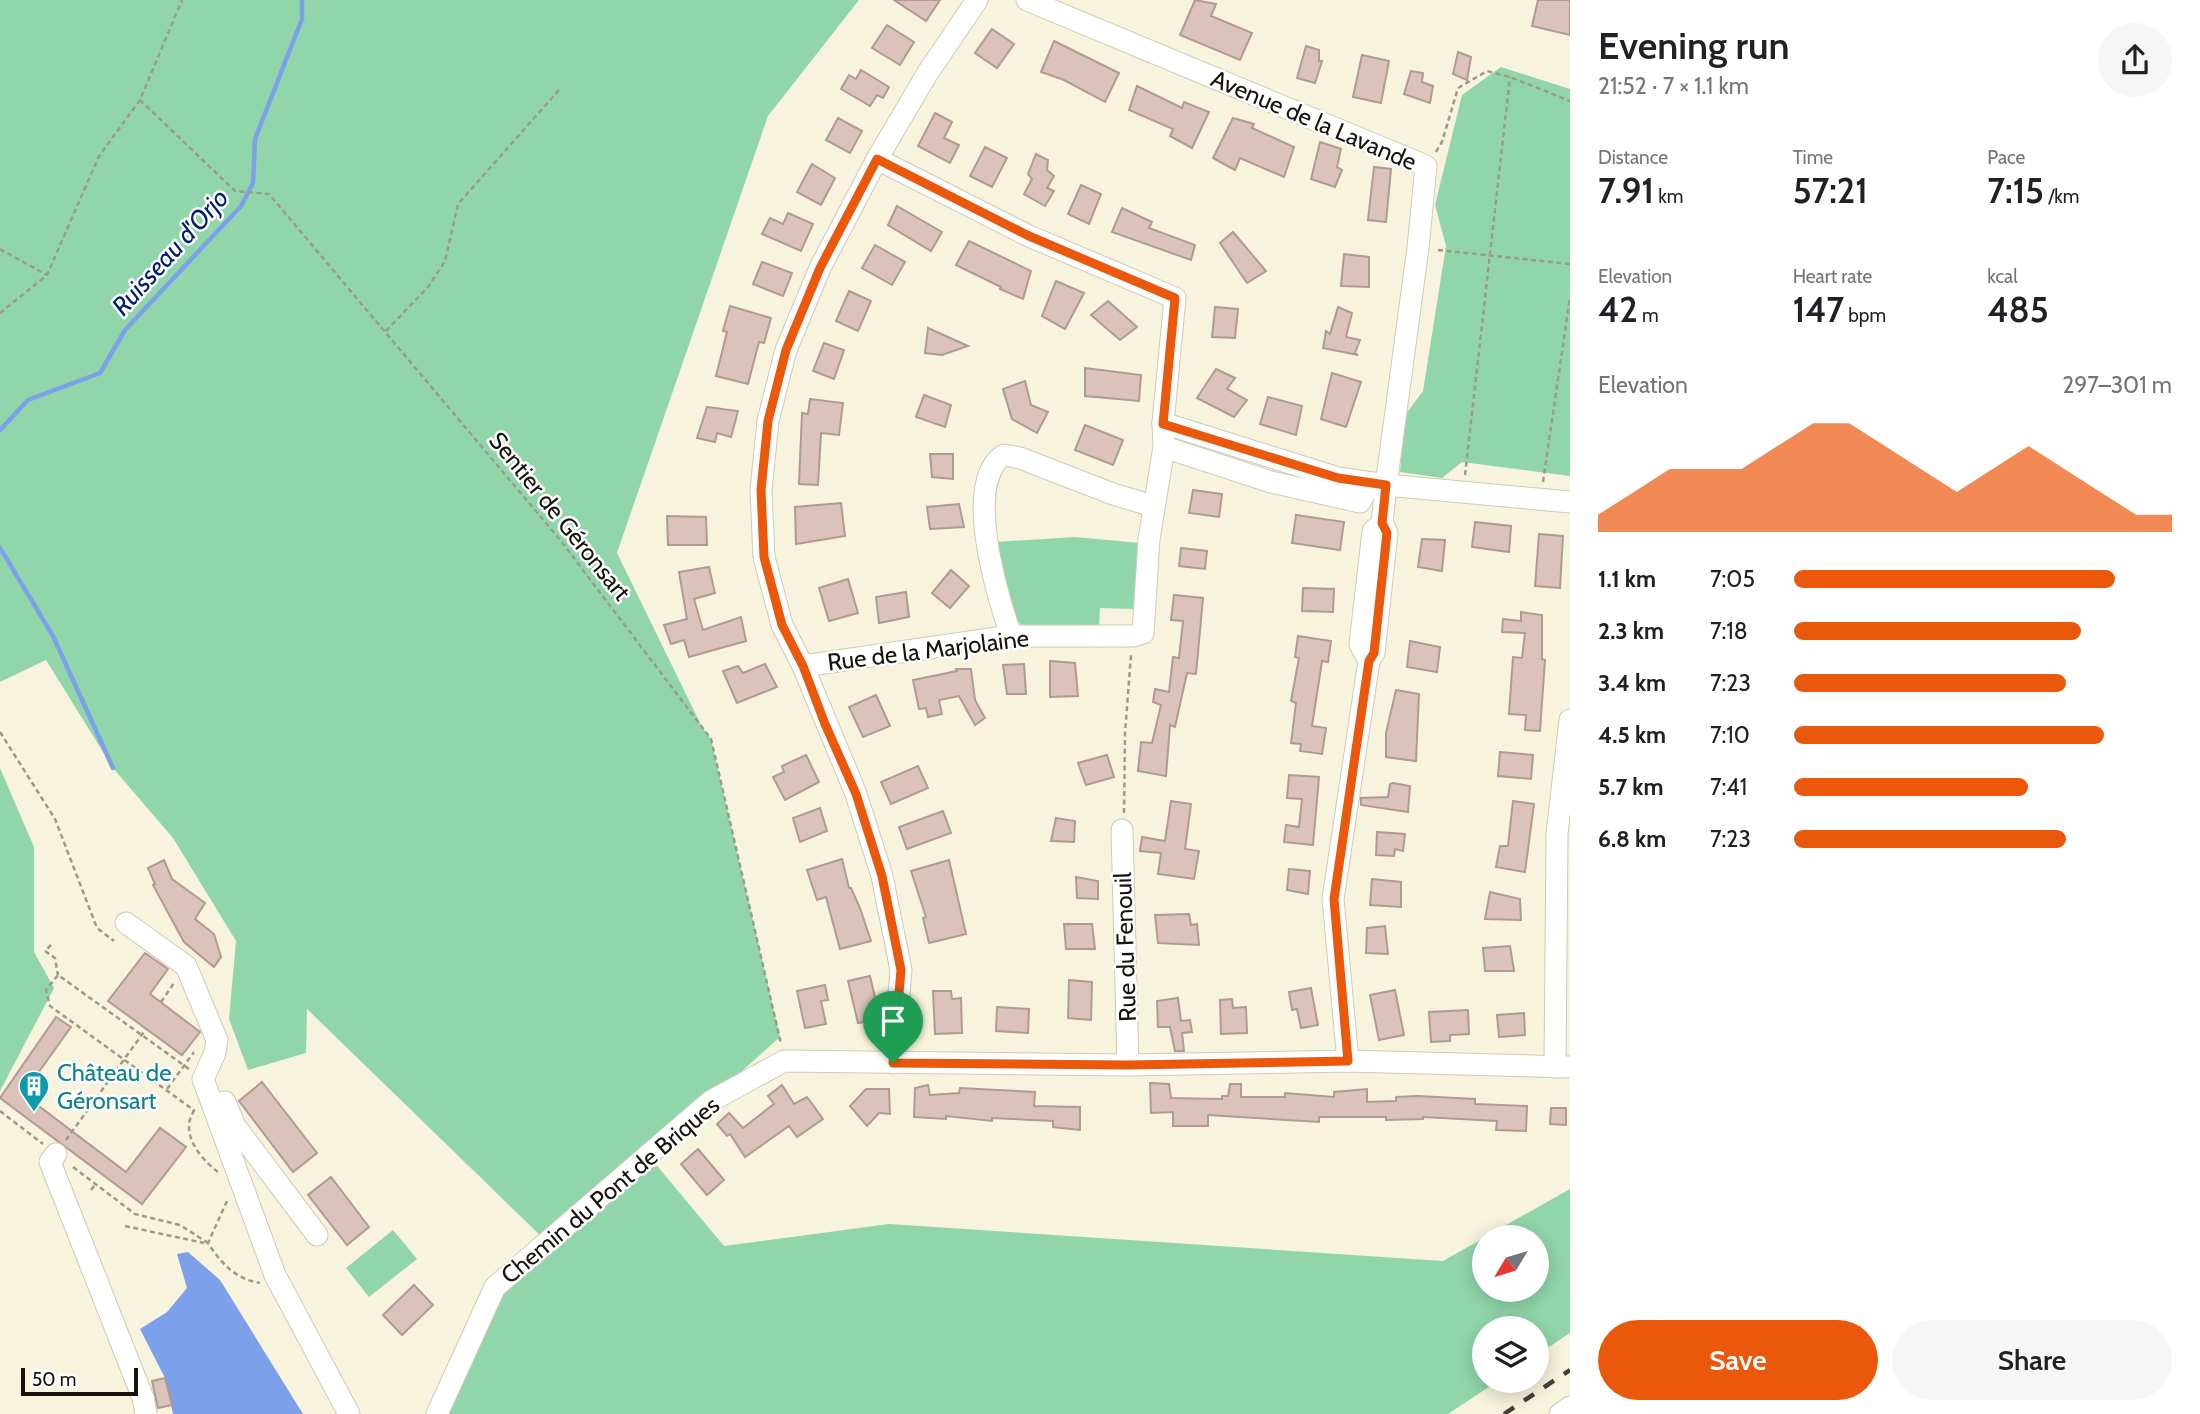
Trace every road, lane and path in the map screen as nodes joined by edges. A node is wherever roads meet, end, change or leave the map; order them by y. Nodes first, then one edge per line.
1 (182, 0) edge
2 (976, 0) edge
3 (1027, 0) edge
4 (1510, 77) junction
5 (559, 90) dead end
6 (140, 100) junction
7 (1570, 101) edge
8 (877, 159) junction
9 (1426, 166) junction
10 (1418, 248) junction
11 (0, 249) edge
12 (1489, 256) junction
13 (1570, 264) edge
14 (47, 275) junction
15 (1570, 297) edge
16 (0, 313) edge
17 (386, 331) junction
18 (1163, 424) junction
19 (1164, 447) junction
20 (1378, 484) junction
21 (1463, 492) junction
22 (1540, 499) junction
23 (1570, 502) edge
24 (1153, 506) junction
25 (1011, 636) junction
26 (1133, 636) junction
27 (803, 666) junction
28 (1570, 720) edge
29 (0, 732) edge
30 (1122, 830) joint
31 (127, 923) dead end
32 (114, 941) dead end
33 (51, 944) dead end
34 (58, 975) junction
35 (212, 1027) junction
36 (146, 1029) dead end
37 (124, 1060) junction
38 (784, 1061) junction
39 (1348, 1061) junction
40 (893, 1063) junction
41 (184, 1065) junction
42 (1128, 1065) junction
43 (1563, 1067) edge
44 (203, 1079) junction
45 (166, 1090) junction
46 (0, 1111) edge
47 (204, 1111) junction
48 (56, 1154) junction
49 (220, 1174) dead end
50 (225, 1194) dead end
51 (124, 1226) dead end
52 (317, 1235) dead end
53 (208, 1243) junction
54 (275, 1275) junction
55 (1570, 1407) edge
56 (145, 1414) edge
57 (349, 1414) edge
58 (437, 1414) edge
59 (1560, 1414) edge

1 - 6 path
2 - 8 street
3 - 9 street, Avenue de la Lavande
4 - 7 path
4 - 9 path
4 - 12 path
5 - 17 path
6 - 14 path
6 - 17 path, Sentier de Géronsart
8 - 18 street
8 - 27 street
9 - 10 street, Avenue de la Lavande
10 - 12 path
10 - 20 street, Avenue de la Lavande
11 - 14 path
12 - 13 path
12 - 21 path
14 - 16 path
15 - 22 path
17 - 38 path, Sentier de Géronsart
18 - 19 street
18 - 20 street
19 - 20 street
19 - 24 street
20 - 21 street
20 - 39 street, Avenue de la Lavande
21 - 22 street
22 - 23 street
24 - 25 street
24 - 26 street
25 - 26 street, Rue de la Marjolaine
25 - 27 street, Rue de la Marjolaine
26 - 30 path
27 - 40 street
28 - 43 street
29 - 32 path
30 - 42 street, Rue du Fenouil
31 - 35 street
33 - 34 path
34 - 37 path
34 - 41 path
35 - 41 path
35 - 44 street
35 - 52 street
36 - 37 path
37 - 45 path
37 - 48 path
38 - 40 street, Chemin du Pont de Briques
38 - 58 street, Chemin du Pont de Briques
39 - 42 street, Chemin du Pont de Briques
39 - 43 street, Chemin du Pont de Briques
40 - 42 street, Chemin du Pont de Briques
41 - 44 path
41 - 45 path
44 - 47 street
45 - 47 path
46 - 48 path
47 - 49 path
47 - 54 street
48 - 53 path
48 - 56 street
50 - 53 path
51 - 53 path
53 - 54 path
54 - 57 street
55 - 59 street

